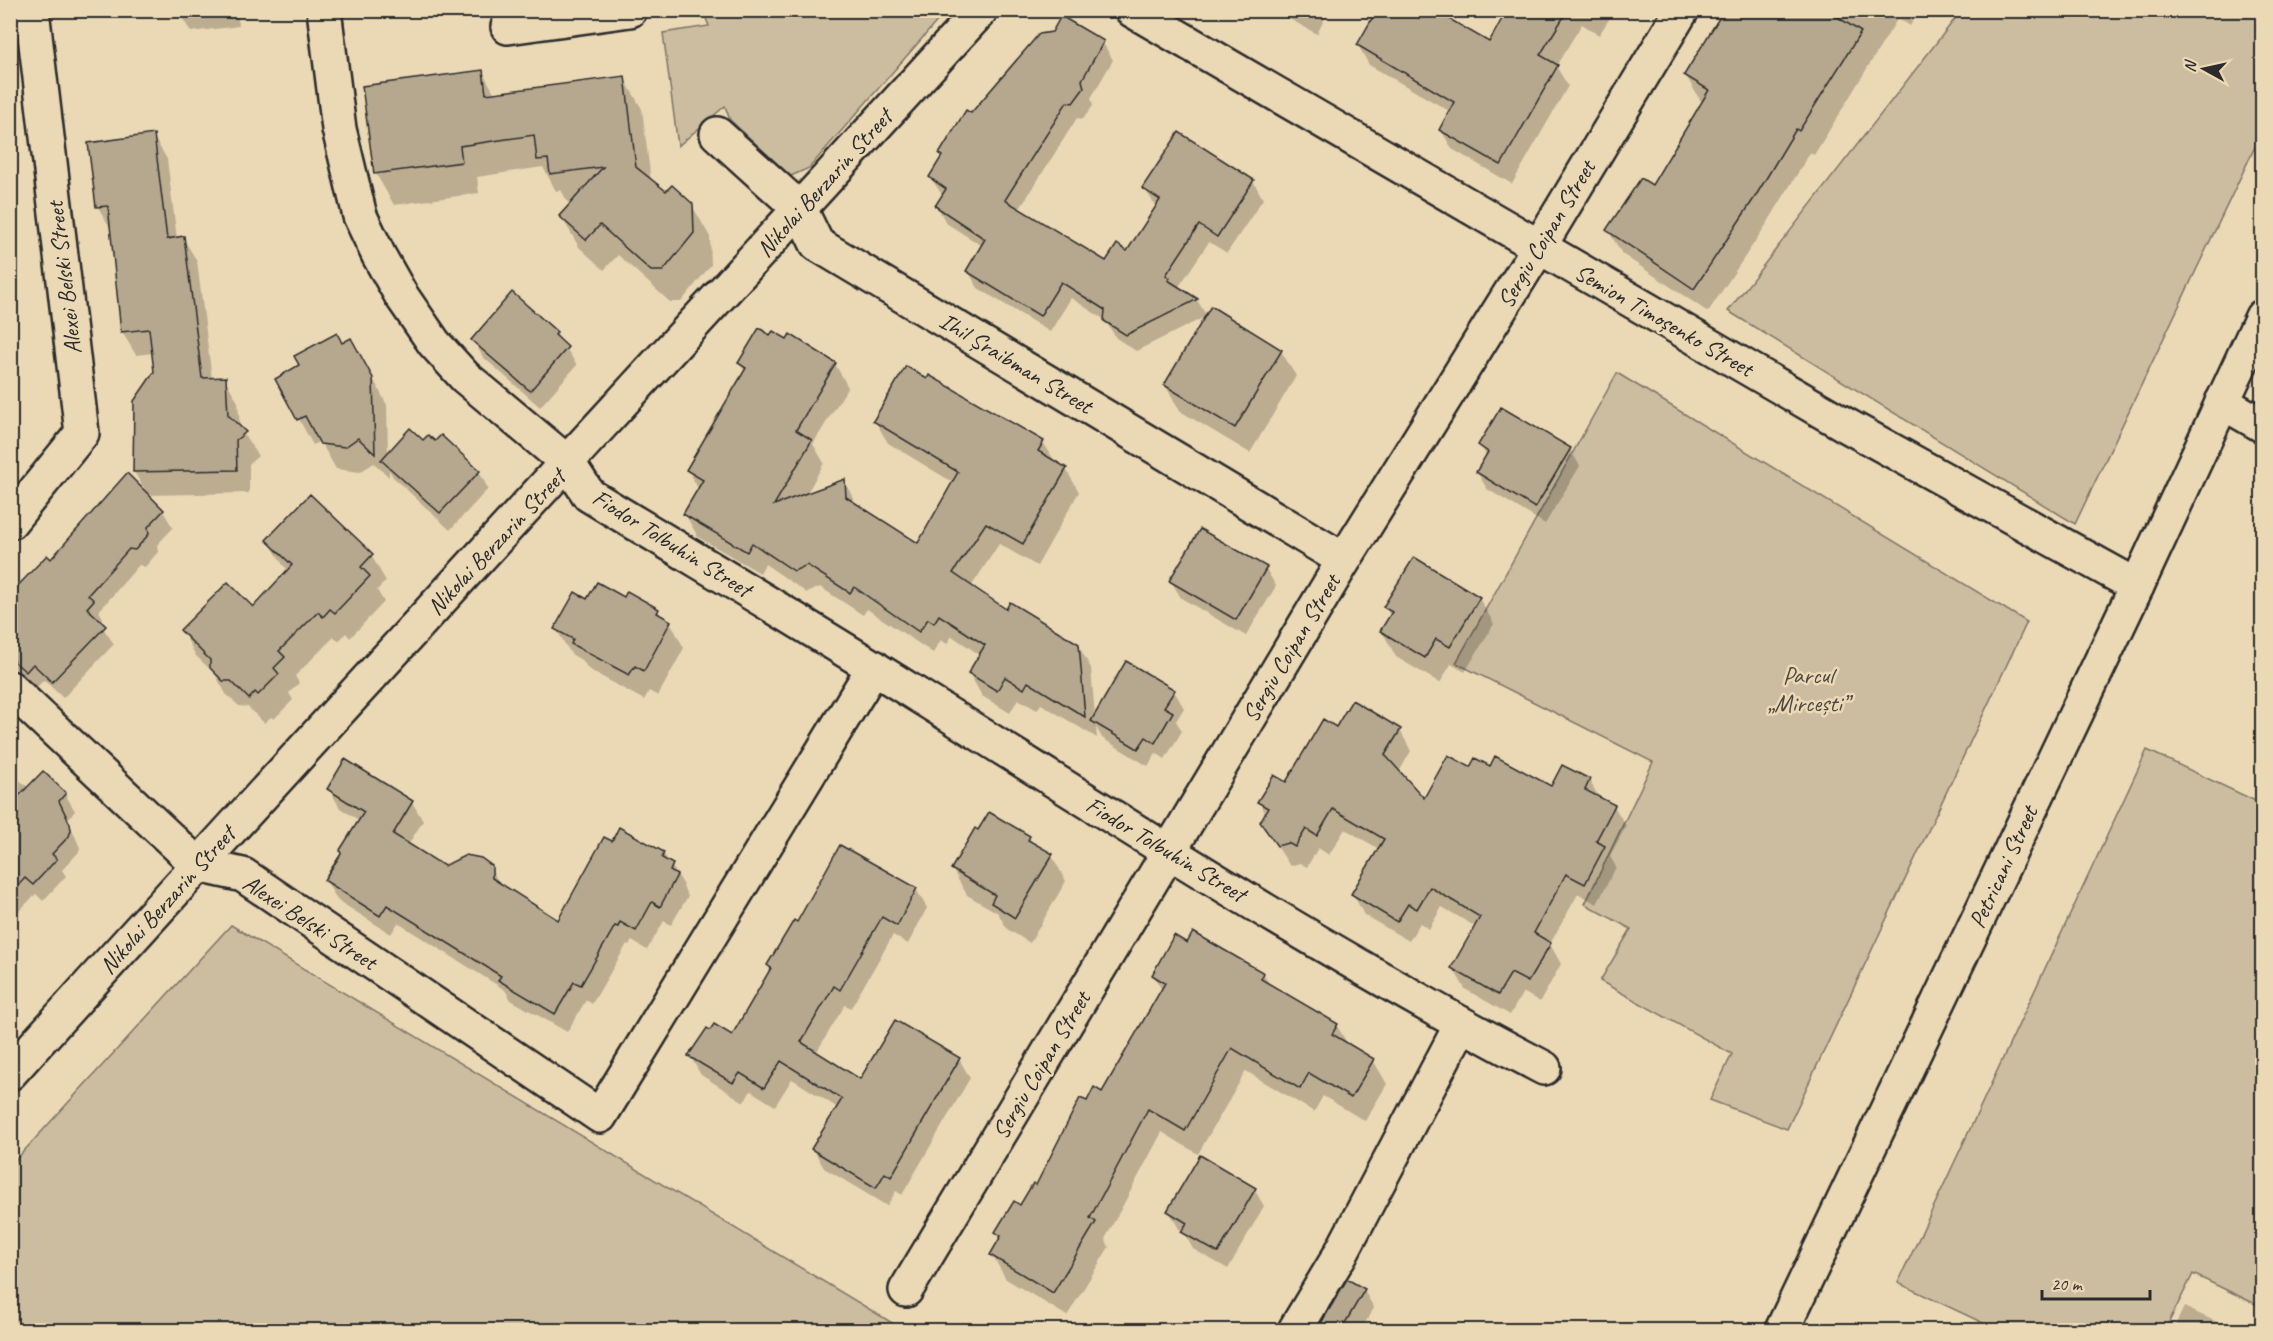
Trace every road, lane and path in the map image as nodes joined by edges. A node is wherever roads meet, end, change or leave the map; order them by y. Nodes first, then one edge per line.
1 (32, 10) edge
2 (324, 10) edge
3 (630, 10) edge
4 (981, 10) edge
5 (1132, 10) edge
6 (1682, 10) edge
7 (507, 27) dead end
8 (717, 134) dead end
9 (800, 209) junction
10 (1539, 247) junction
11 (2262, 317) edge
12 (2222, 402) junction
13 (2262, 425) edge
14 (568, 464) junction
15 (10, 522) edge
16 (1344, 560) junction
17 (2137, 586) junction
18 (874, 667) junction
19 (10, 688) edge
20 (1168, 852) junction
21 (198, 865) junction
22 (1461, 1025) junction
23 (1544, 1068) dead end
24 (10, 1073) edge
25 (906, 1290) dead end
26 (1295, 1330) edge
27 (1782, 1330) edge

1 - 15 street, Alexei Belski Street
2 - 14 street, Fiodor Tolbuhin Street
3 - 7 street
4 - 9 street, Nikolai Berzarin Street
5 - 10 street, Semion Timoșenko Street
6 - 10 street, Sergiu Coipan Street
8 - 9 street, Ihil Șraibman Street
9 - 14 street, Nikolai Berzarin Street
9 - 16 street, Ihil Șraibman Street
10 - 16 street, Sergiu Coipan Street
10 - 17 street, Semion Timoșenko Street
11 - 12 street, Petricani Street
12 - 13 street
12 - 17 street, Petricani Street
14 - 18 street, Fiodor Tolbuhin Street
14 - 21 street, Nikolai Berzarin Street
16 - 20 street, Sergiu Coipan Street
17 - 27 street, Petricani Street
18 - 20 street, Fiodor Tolbuhin Street
18 - 21 street, Alexei Belski Street
19 - 21 street
20 - 22 street, Fiodor Tolbuhin Street
20 - 25 street, Sergiu Coipan Street
21 - 24 street, Nikolai Berzarin Street
22 - 23 street, Fiodor Tolbuhin Street
22 - 26 street

